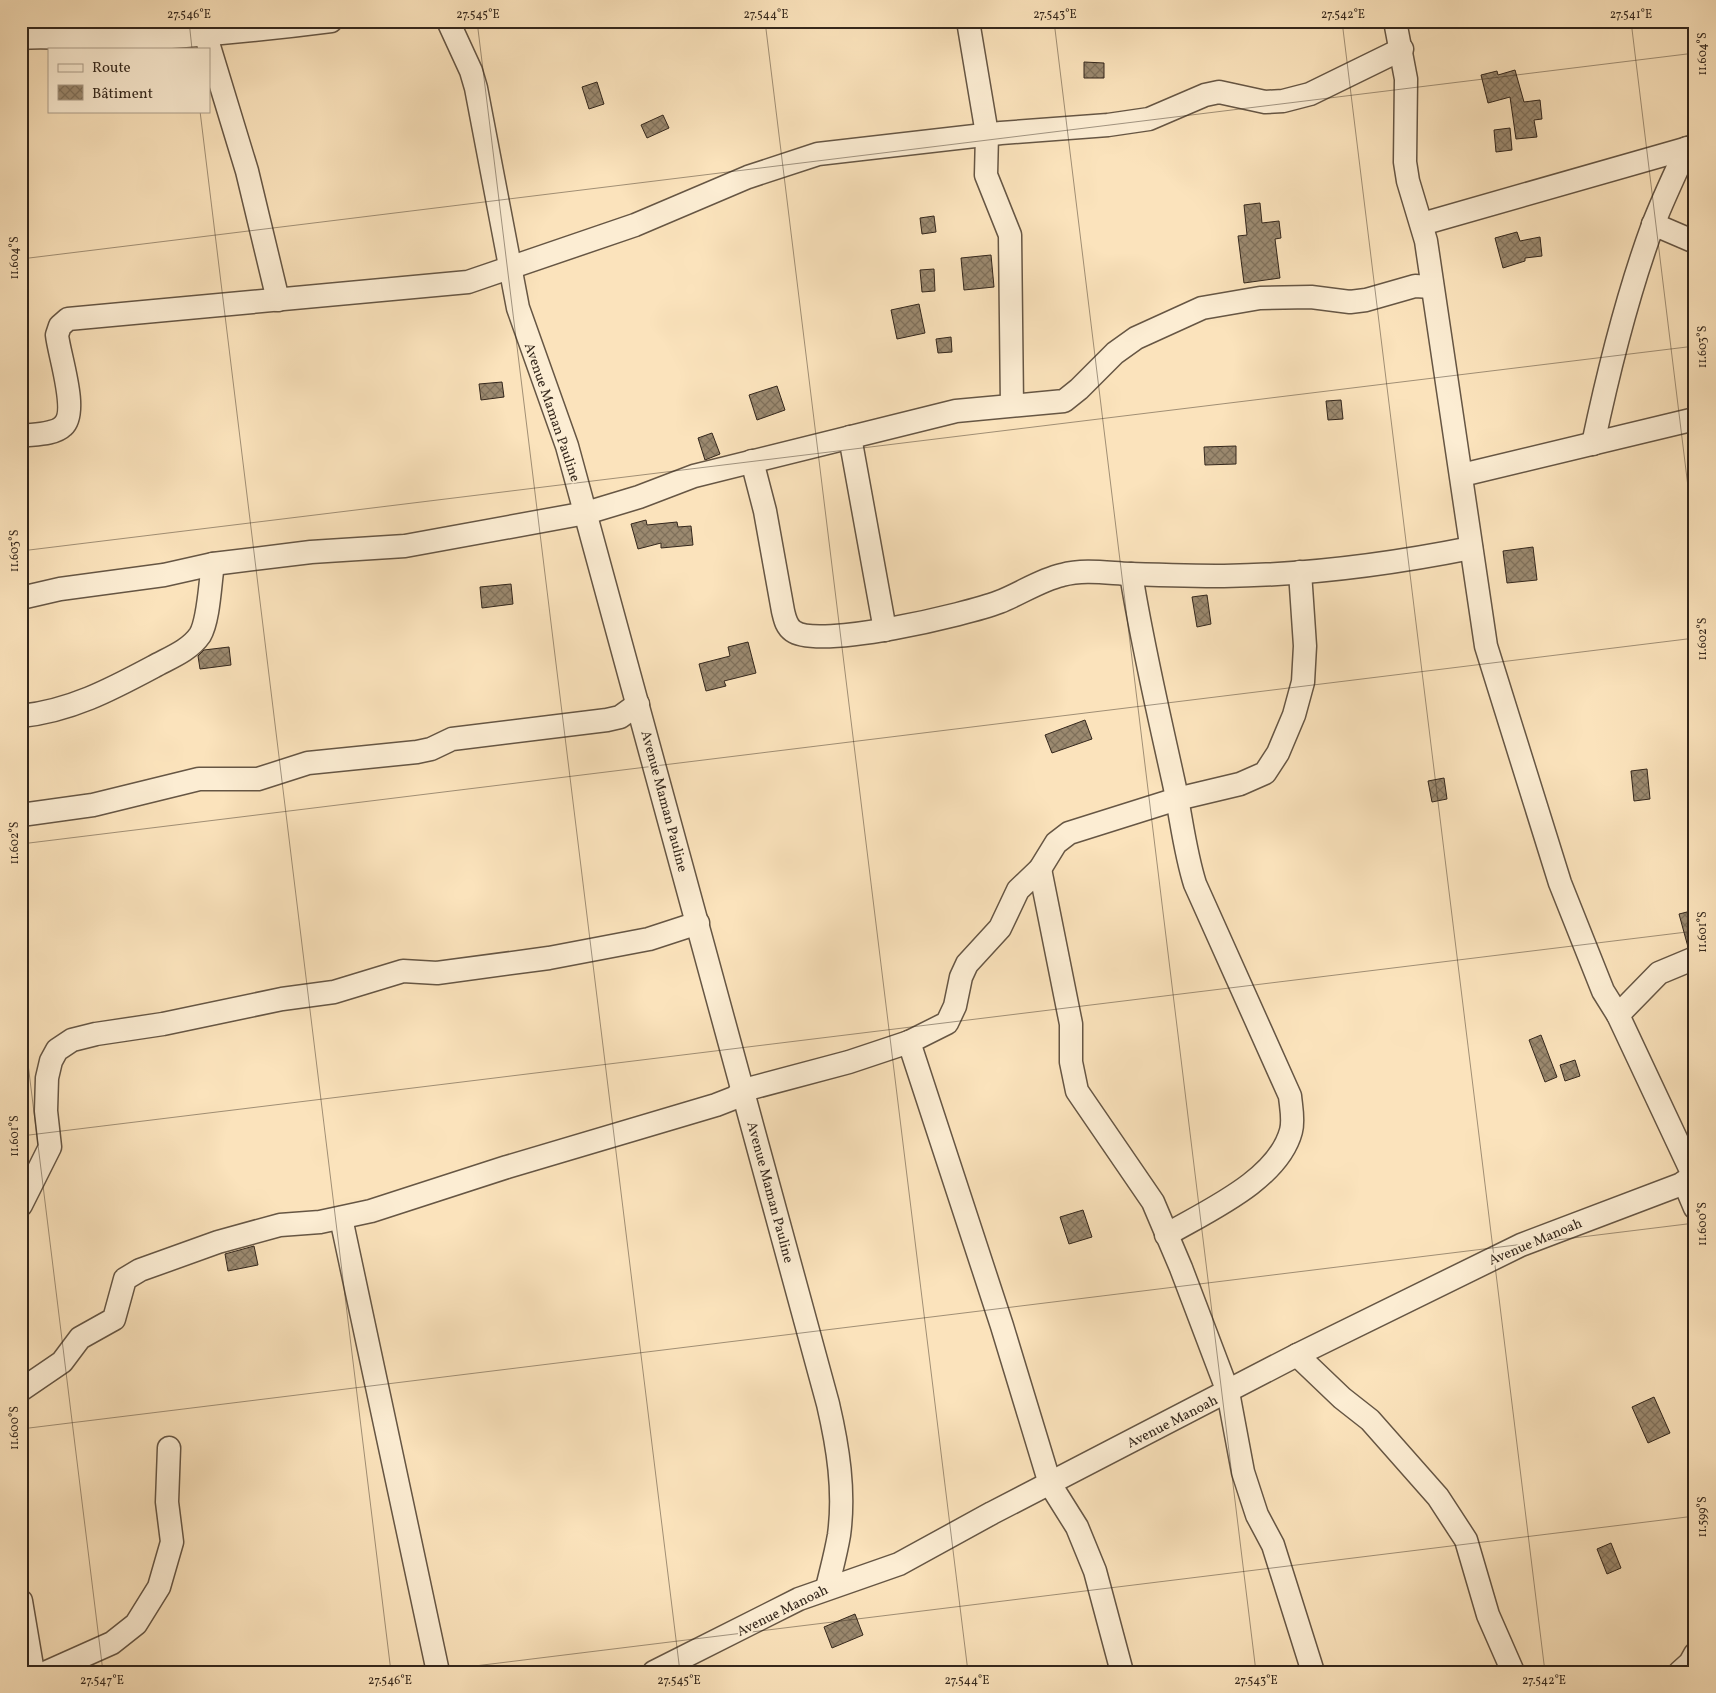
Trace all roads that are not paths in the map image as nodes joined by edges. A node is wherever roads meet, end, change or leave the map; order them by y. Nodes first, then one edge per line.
1 (331, 21) edge
2 (448, 21) edge
3 (968, 21) edge
4 (1395, 21) edge
5 (205, 33) junction
6 (21, 38) edge
7 (210, 48) edge
8 (210, 49) edge
9 (1402, 49) junction
10 (987, 134) junction
11 (1691, 147) edge
12 (1422, 224) junction
13 (1653, 224) junction
14 (1695, 242) edge
15 (510, 267) junction
16 (1432, 287) junction
17 (278, 300) junction
18 (1012, 405) junction
19 (1695, 419) edge
20 (21, 436) edge
21 (850, 437) junction
22 (1593, 444) junction
23 (752, 461) junction
24 (1462, 476) junction
25 (586, 513) junction
26 (1472, 548) junction
27 (213, 564) junction
28 (1300, 572) junction
29 (1132, 574) junction
30 (21, 598) edge
31 (885, 630) junction
32 (638, 704) junction
33 (21, 716) edge
34 (1177, 799) junction
35 (21, 815) edge
36 (1040, 869) junction
37 (698, 923) junction
38 (1695, 958) edge
39 (1618, 1015) junction
40 (910, 1042) junction
41 (744, 1090) junction
42 (1691, 1180) edge
43 (21, 1206) edge
44 (1695, 1208) edge
45 (341, 1218) junction
46 (1166, 1235) junction
47 (1297, 1355) junction
48 (21, 1390) edge
49 (1228, 1392) junction
50 (169, 1448) dead end
51 (1050, 1484) junction
52 (827, 1588) junction
53 (21, 1601) edge
54 (1695, 1654) edge
55 (33, 1672) edge
56 (47, 1672) edge
57 (438, 1672) edge
58 (654, 1672) edge
59 (1122, 1672) edge
60 (1314, 1672) edge
61 (1513, 1672) edge
62 (1680, 1672) edge

1 - 5 street
2 - 15 street, Avenue Maman Pauline
3 - 10 street
4 - 9 street
5 - 6 street
5 - 7 street
8 - 17 street
9 - 10 street
9 - 12 street
10 - 15 street
10 - 18 street
11 - 12 street
11 - 13 street
12 - 16 street
13 - 14 street
13 - 22 street
15 - 17 street
15 - 25 street, Avenue Maman Pauline
16 - 18 street
16 - 24 street
17 - 20 street
18 - 21 street
19 - 22 street
21 - 23 street
21 - 31 street
22 - 24 street
23 - 25 street
23 - 31 street
24 - 26 street
25 - 27 street
25 - 32 street, Avenue Maman Pauline
26 - 28 street
26 - 39 street
27 - 30 street
27 - 33 street
28 - 29 street
28 - 34 street
29 - 31 street
29 - 34 street
32 - 35 street
32 - 37 street, Avenue Maman Pauline
34 - 36 street
34 - 46 street
36 - 40 street
36 - 46 street
37 - 41 street, Avenue Maman Pauline
37 - 43 street
38 - 39 street
39 - 42 street
40 - 41 street
40 - 51 street
41 - 45 street
41 - 52 street, Avenue Maman Pauline
42 - 44 street
42 - 47 street, Avenue Manoah
45 - 48 street
45 - 57 street
46 - 49 street
47 - 49 street, Avenue Manoah
47 - 61 street
49 - 51 street, Avenue Manoah
49 - 60 street
50 - 56 street
51 - 52 street, Avenue Manoah
51 - 59 street
52 - 58 street, Avenue Manoah
53 - 55 street
54 - 62 street

